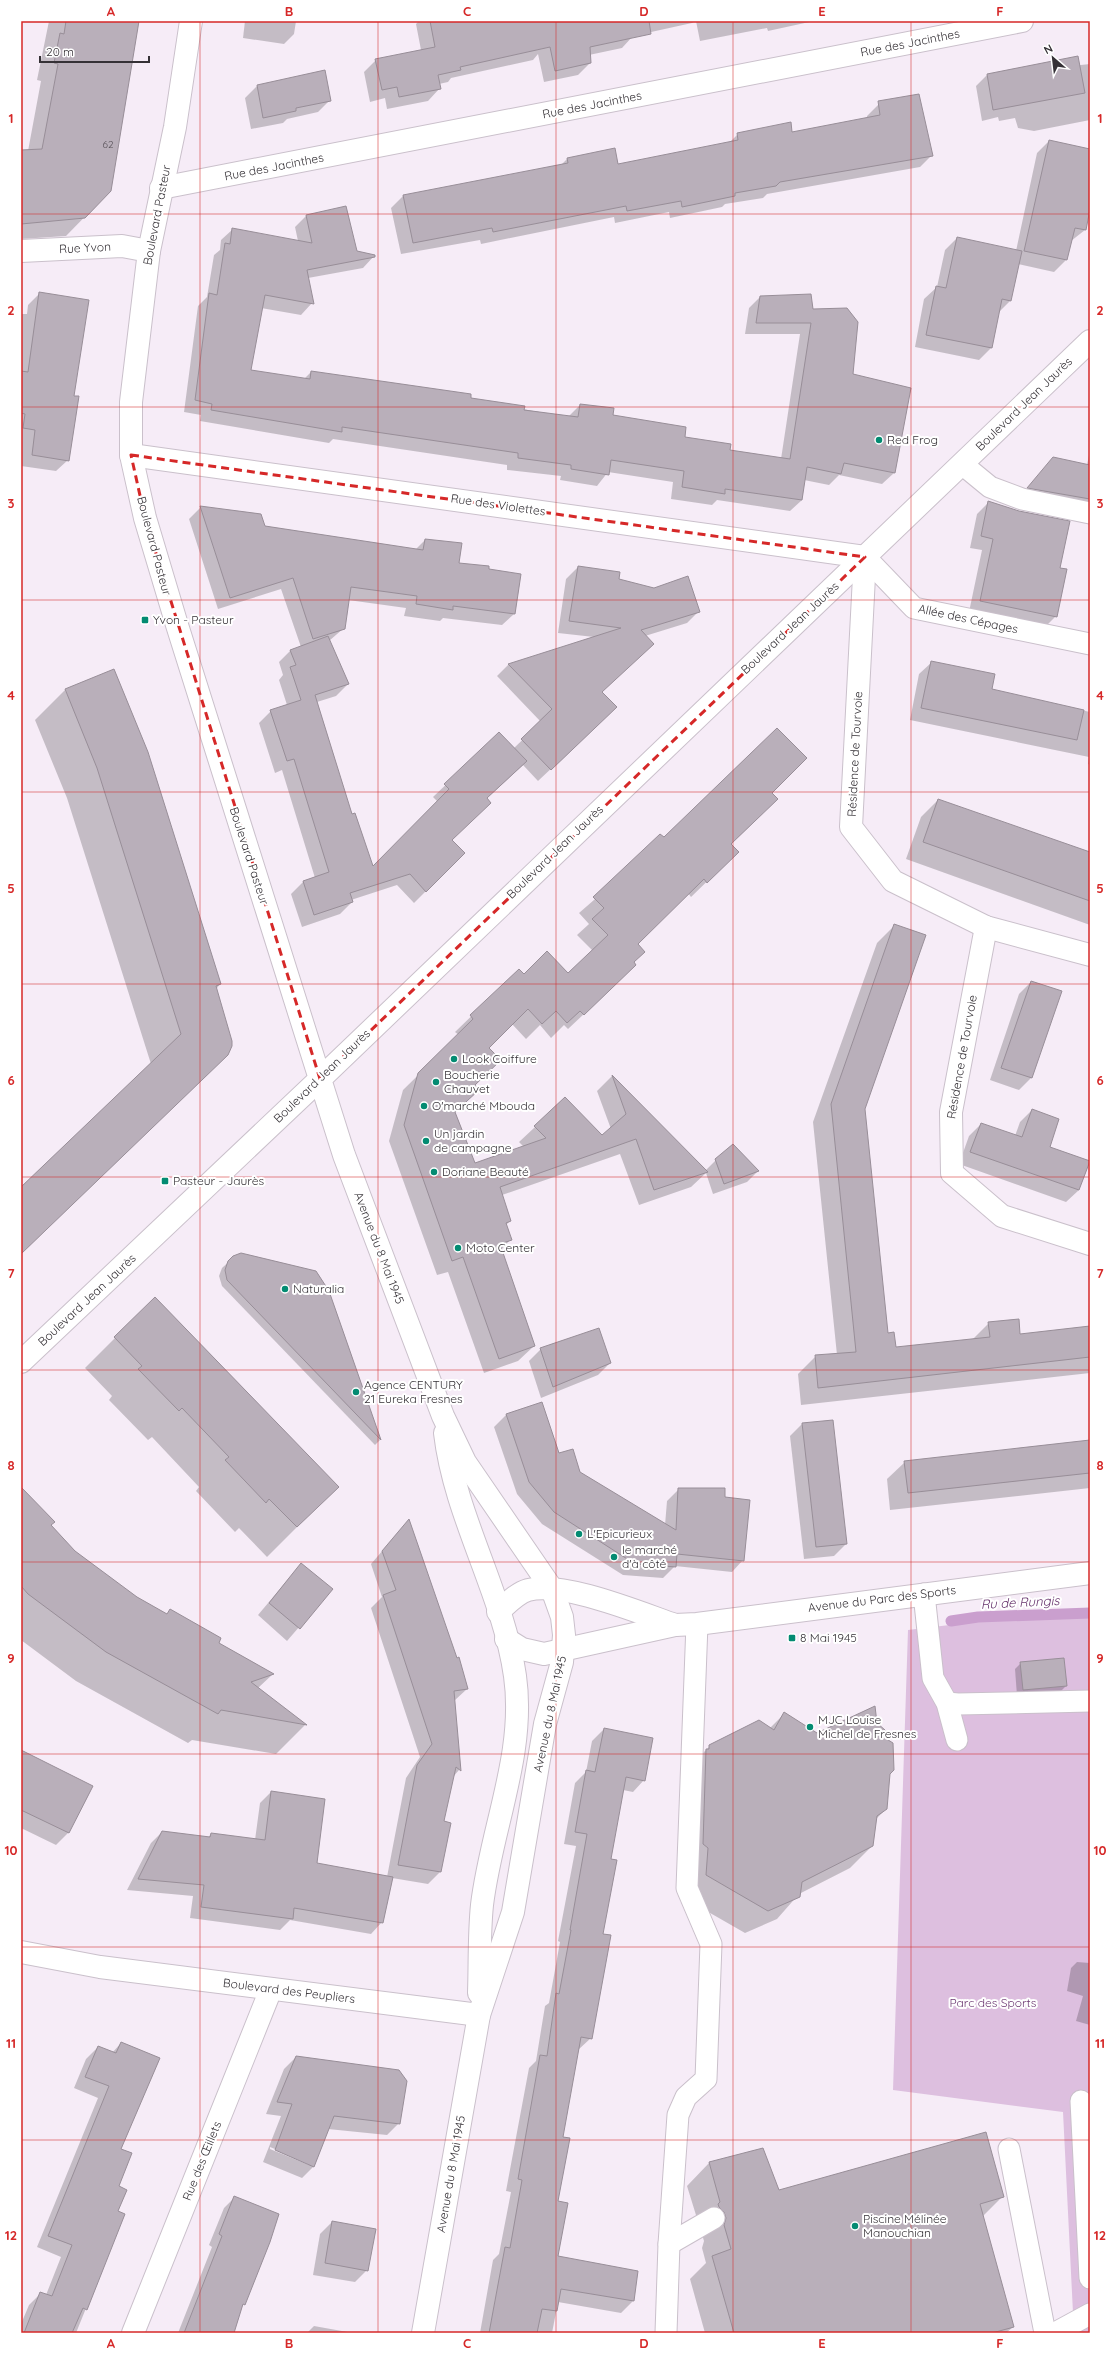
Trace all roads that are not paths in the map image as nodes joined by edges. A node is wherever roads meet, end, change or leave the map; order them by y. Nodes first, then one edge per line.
1 (191, 21) edge
2 (1022, 21) edge
3 (161, 188) junction
4 (21, 251) edge
5 (149, 251) junction
6 (1090, 341) edge
7 (131, 455) junction
8 (962, 464) junction
9 (1090, 513) edge
10 (865, 557) junction
11 (1090, 644) edge
12 (986, 927) junction
13 (1090, 955) edge
14 (320, 1078) junction
15 (1090, 1244) edge
16 (21, 1362) edge
17 (443, 1416) junction
18 (1090, 1573) edge
19 (552, 1589) junction
20 (924, 1594) junction
21 (498, 1612) junction
22 (697, 1624) junction
23 (675, 1625) junction
24 (506, 1639) junction
25 (564, 1650) junction
26 (1090, 1701) edge
27 (947, 1703) junction
28 (956, 1740) dead end
29 (21, 1952) edge
30 (271, 1989) junction
31 (479, 2015) junction
32 (1081, 2101) dead end
33 (1009, 2149) dead end
34 (714, 2218) dead end
35 (669, 2244) junction
36 (1090, 2278) edge
37 (1090, 2314) edge
38 (668, 2330) edge
39 (133, 2333) edge
40 (423, 2333) edge
41 (1045, 2333) edge
42 (1055, 2333) edge

1 - 3 street, Boulevard Pasteur
2 - 3 street, Rue des Jacinthes
3 - 5 street, Boulevard Pasteur
4 - 5 street, Rue Yvon
5 - 7 street, Boulevard Pasteur
6 - 8 street, Boulevard Jean Jaurès
7 - 10 street, Rue des Violettes
7 - 14 street, Boulevard Pasteur
8 - 9 lane
8 - 10 street, Boulevard Jean Jaurès
10 - 11 lane, Allée des Cépages
10 - 12 street, Résidence de Tourvoie
10 - 14 street, Boulevard Jean Jaurès
12 - 13 street, Résidence de Tourvoie
12 - 15 street, Résidence de Tourvoie
14 - 16 street, Boulevard Jean Jaurès
14 - 17 street, Avenue du 8 Mai 1945
17 - 19 street, Avenue du 8 Mai 1945
17 - 21 street, Avenue du 8 Mai 1945
18 - 20 street, Avenue du Parc des Sports
19 - 21 street, Avenue du Parc des Sports
19 - 23 street, Avenue du Parc des Sports
19 - 25 street, Avenue du 8 Mai 1945
20 - 22 street, Avenue du Parc des Sports
20 - 27 lane
21 - 24 street, Avenue du 8 Mai 1945
22 - 23 street, Avenue du Parc des Sports
22 - 35 lane
23 - 25 street, Avenue du Parc des Sports
24 - 25 street, Avenue du Parc des Sports
24 - 31 street, Avenue du 8 Mai 1945
25 - 31 street, Avenue du 8 Mai 1945
26 - 27 lane
27 - 28 lane
29 - 30 street, Boulevard des Peupliers
30 - 31 street, Boulevard des Peupliers
30 - 39 street, Rue des Œillets
31 - 40 street, Avenue du 8 Mai 1945
32 - 36 lane
33 - 41 lane
34 - 35 lane
35 - 38 lane
37 - 42 lane

